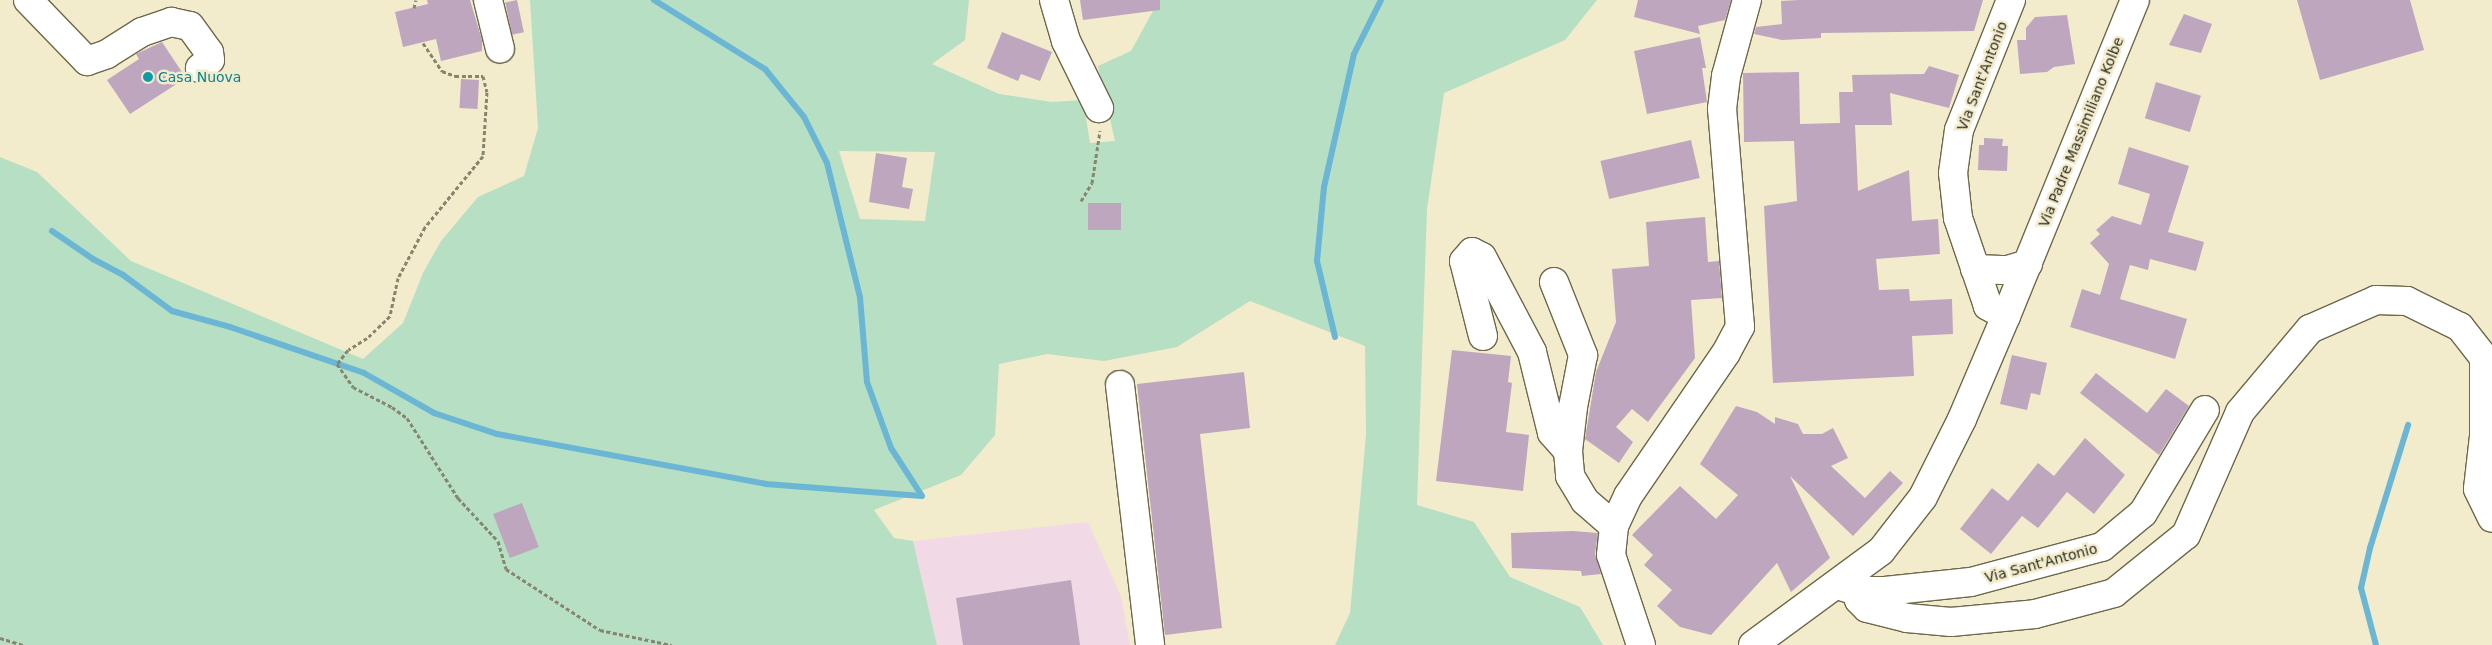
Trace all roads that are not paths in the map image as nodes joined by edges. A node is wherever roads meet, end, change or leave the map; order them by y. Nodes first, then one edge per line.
1 (28, 0) edge
2 (488, 0) edge
3 (1054, 0) edge
4 (1747, 0) edge
5 (2011, 0) edge
6 (2135, 0) edge
7 (500, 49) dead end
8 (200, 68) dead end
9 (1099, 108) road end
10 (2028, 264) junction
11 (1975, 269) junction
12 (1554, 282) dead end
13 (2006, 316) junction
14 (1483, 336) dead end
15 (1120, 385) dead end
16 (2205, 410) dead end
17 (1568, 451) junction
18 (2492, 518) edge
19 (1614, 526) junction
20 (1847, 588) junction
21 (1150, 645) edge
22 (1641, 645) edge
23 (1753, 645) edge

1 - 8 street
2 - 7 street
3 - 9 street
4 - 19 street
5 - 11 street, Via Sant'Antonio
6 - 10 street, Via Padre Massimiliano Kolbe
10 - 11 street
10 - 13 street
11 - 13 street, Via Sant'Antonio
12 - 17 street
13 - 20 street
14 - 17 street
15 - 21 street
16 - 20 street, Via Sant'Antonio
17 - 19 street
18 - 20 street
19 - 22 street
20 - 23 street

